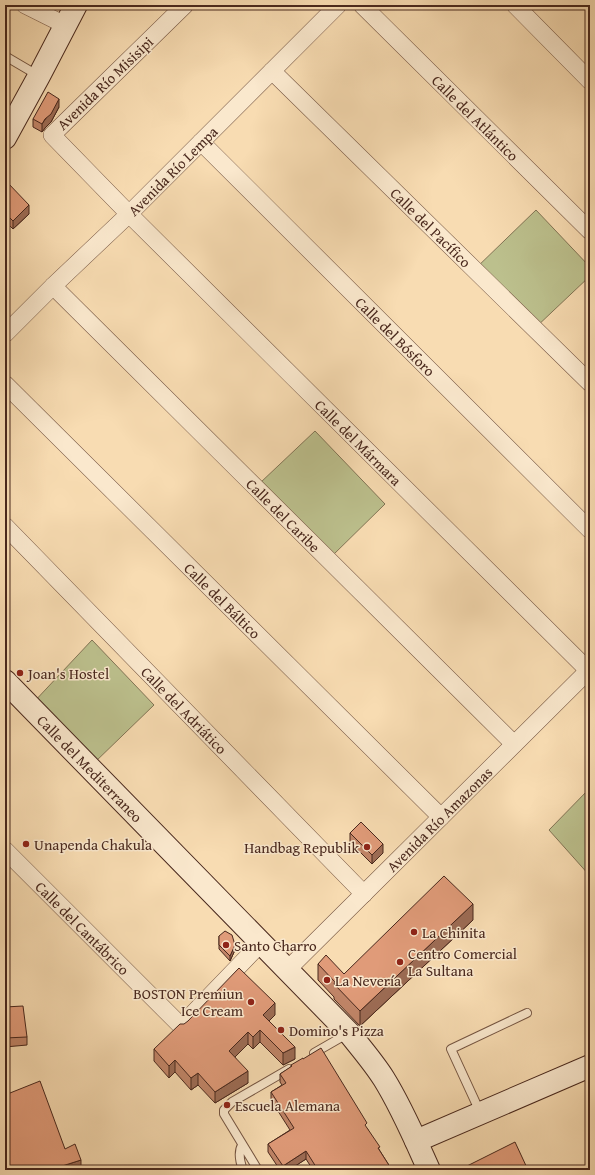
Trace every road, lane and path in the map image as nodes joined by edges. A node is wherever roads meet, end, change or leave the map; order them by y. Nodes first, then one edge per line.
1 (24, 5) edge
2 (76, 5) edge
3 (185, 5) edge
4 (338, 5) edge
5 (362, 5) edge
6 (516, 5) edge
7 (65, 25) junction
8 (5, 56) edge
9 (272, 71) junction
10 (39, 76) junction
11 (590, 81) edge
12 (7, 129) edge
13 (201, 142) junction
14 (129, 214) junction
15 (590, 231) edge
16 (54, 286) junction
17 (5, 334) edge
18 (590, 383) edge
19 (5, 384) edge
20 (5, 526) edge
21 (590, 530) edge
22 (589, 670) edge
23 (5, 680) edge
24 (514, 744) junction
25 (441, 817) junction
26 (5, 850) edge
27 (364, 894) junction
28 (261, 943) junction
29 (288, 969) junction
30 (528, 1013) dead end
31 (349, 1033) junction
32 (308, 1057) edge
33 (294, 1065) edge
34 (590, 1066) edge
35 (481, 1113) junction
36 (416, 1141) junction
37 (242, 1145) junction
38 (243, 1170) edge
39 (258, 1170) edge
40 (429, 1170) edge

1 - 7 street
2 - 7 street
3 - 14 street, Avenida Río Misisipi
4 - 9 street, Avenida Río Lempa
5 - 15 street, Calle del Atlántico
6 - 11 street
7 - 10 street
8 - 10 lane
9 - 13 street, Avenida Río Lempa
9 - 18 street, Calle del Pacífico
10 - 12 street
13 - 14 street, Avenida Río Lempa
13 - 21 street, Calle del Bósforo
14 - 16 street, Avenida Río Lempa
14 - 22 street, Calle del Mármara
16 - 17 street, Avenida Río Lempa
16 - 24 street, Calle del Caribe
19 - 25 street, Calle del Báltico
20 - 27 street, Calle del Adriático
22 - 24 street, Avenida Río Amazonas
23 - 28 street, Calle del Mediterraneo
24 - 25 street, Avenida Río Amazonas
25 - 27 street, Avenida Río Amazonas
26 - 28 street, Calle del Cantábrico
27 - 29 street, Avenida Río Amazonas
28 - 29 street, Calle del Mediterraneo
29 - 31 street, Calle del Mediterraneo
30 - 35 lane
31 - 32 lane
31 - 36 street, Calle del Mediterraneo
33 - 37 lane
34 - 35 street
35 - 36 street
36 - 40 street, Calle del Mediterraneo
37 - 38 lane
37 - 39 lane

